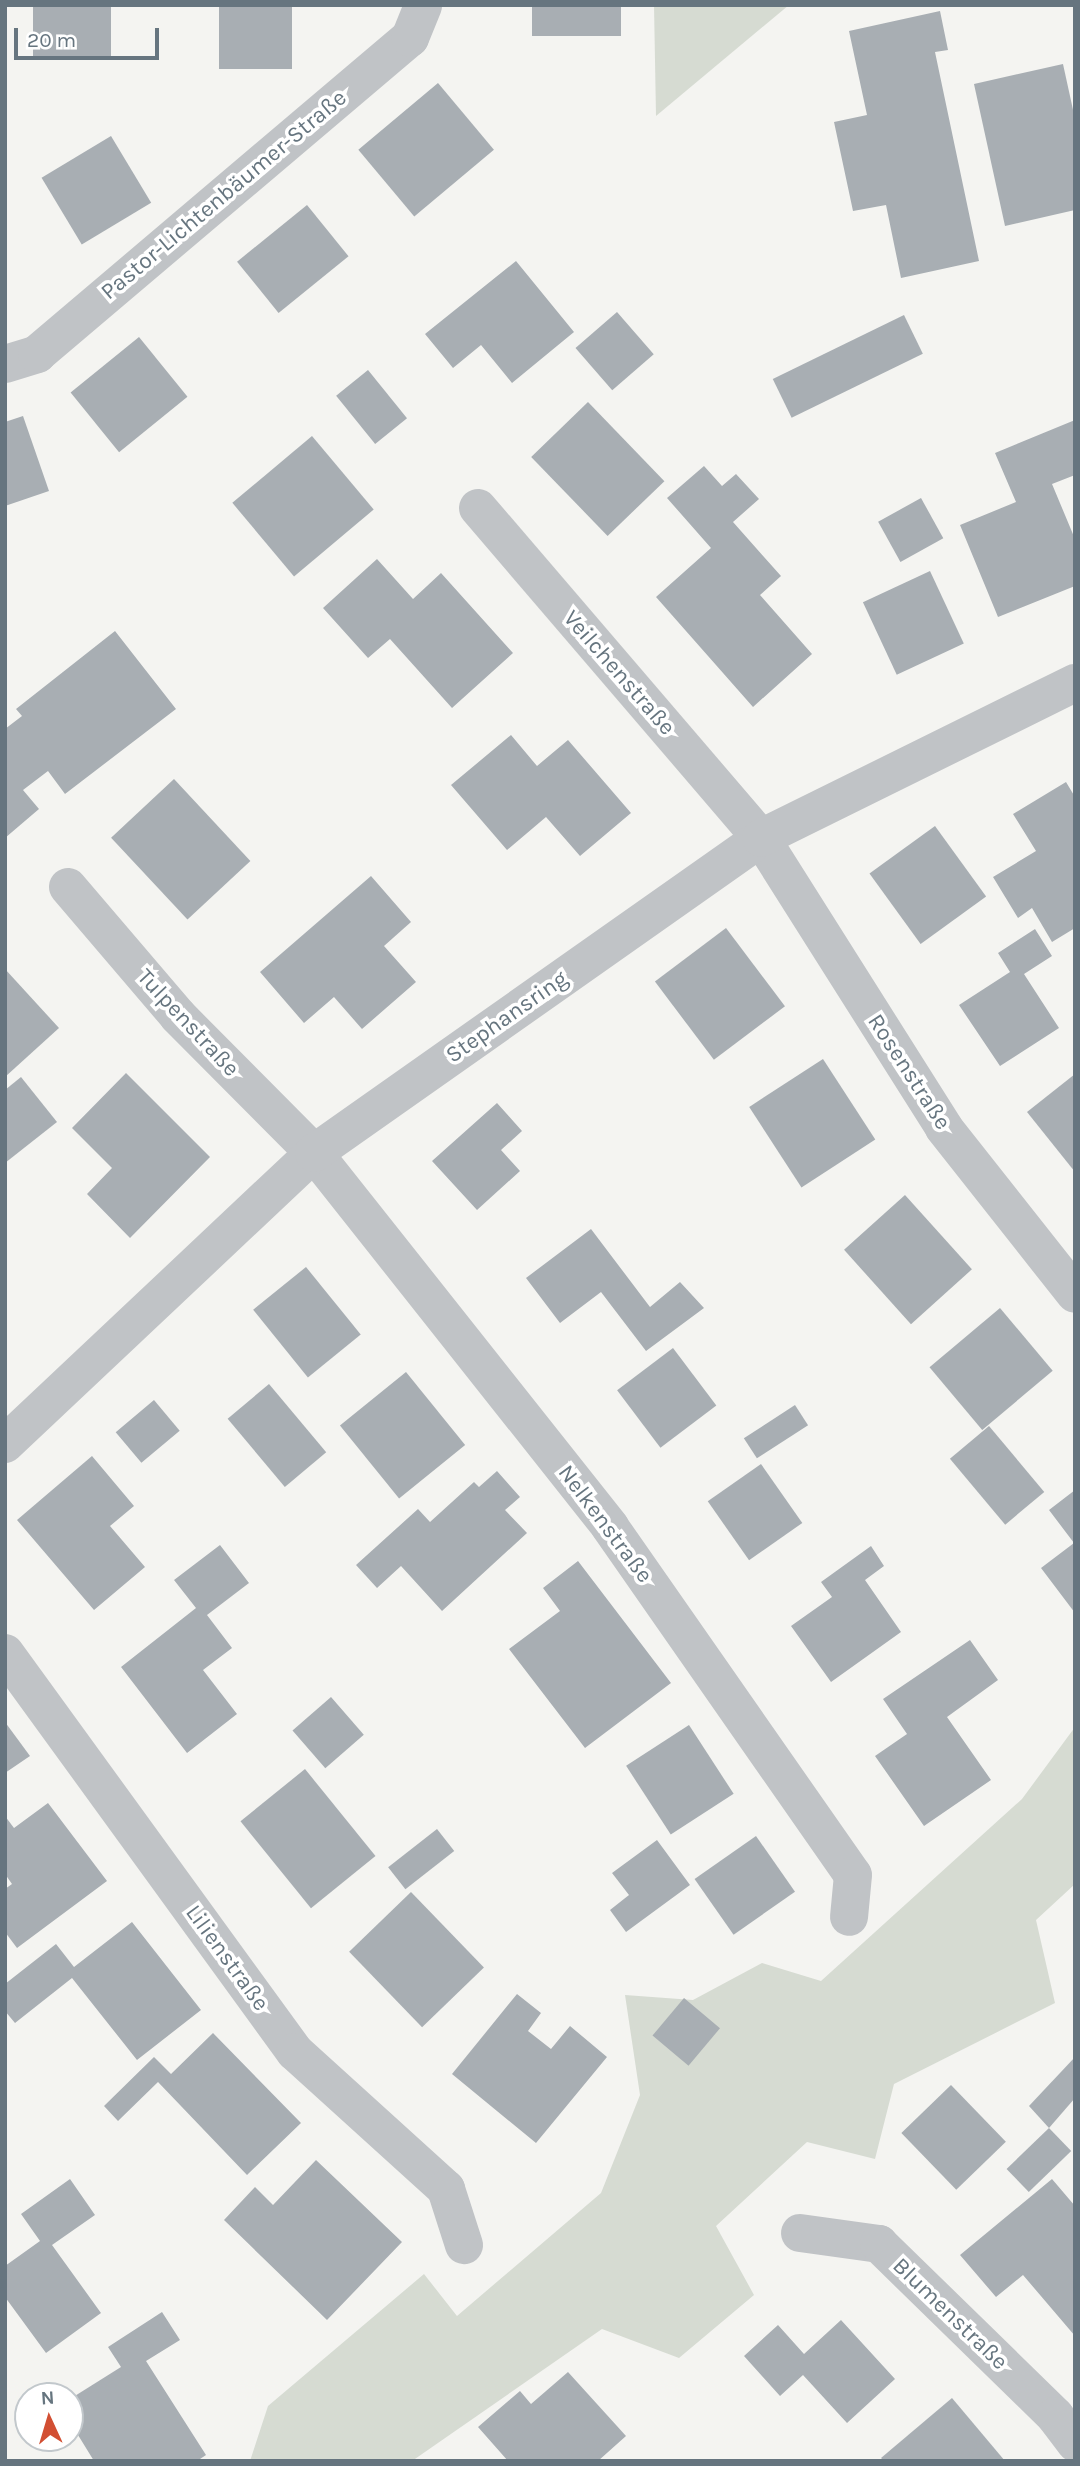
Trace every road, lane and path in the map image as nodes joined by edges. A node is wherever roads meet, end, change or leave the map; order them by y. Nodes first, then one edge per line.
1 (423, 5) edge
2 (5, 364) edge
3 (478, 508) dead end
4 (1075, 683) edge
5 (761, 838) junction
6 (68, 887) dead end
7 (314, 1153) junction
8 (1075, 1294) edge
9 (5, 1444) edge
10 (5, 1653) edge
11 (849, 1917) dead end
12 (800, 2233) dead end
13 (464, 2245) dead end
14 (1075, 2443) edge

1 - 2 street, Pastor-Lichtenbäumer-Straße
3 - 5 street, Veilchenstraße
4 - 5 street, Stephansring
5 - 7 street, Stephansring
5 - 8 street, Rosenstraße
6 - 7 street, Tulpenstraße
7 - 9 street, Stephansring
7 - 11 street, Nelkenstraße
10 - 13 street, Lilienstraße
12 - 14 street, Blumenstraße

